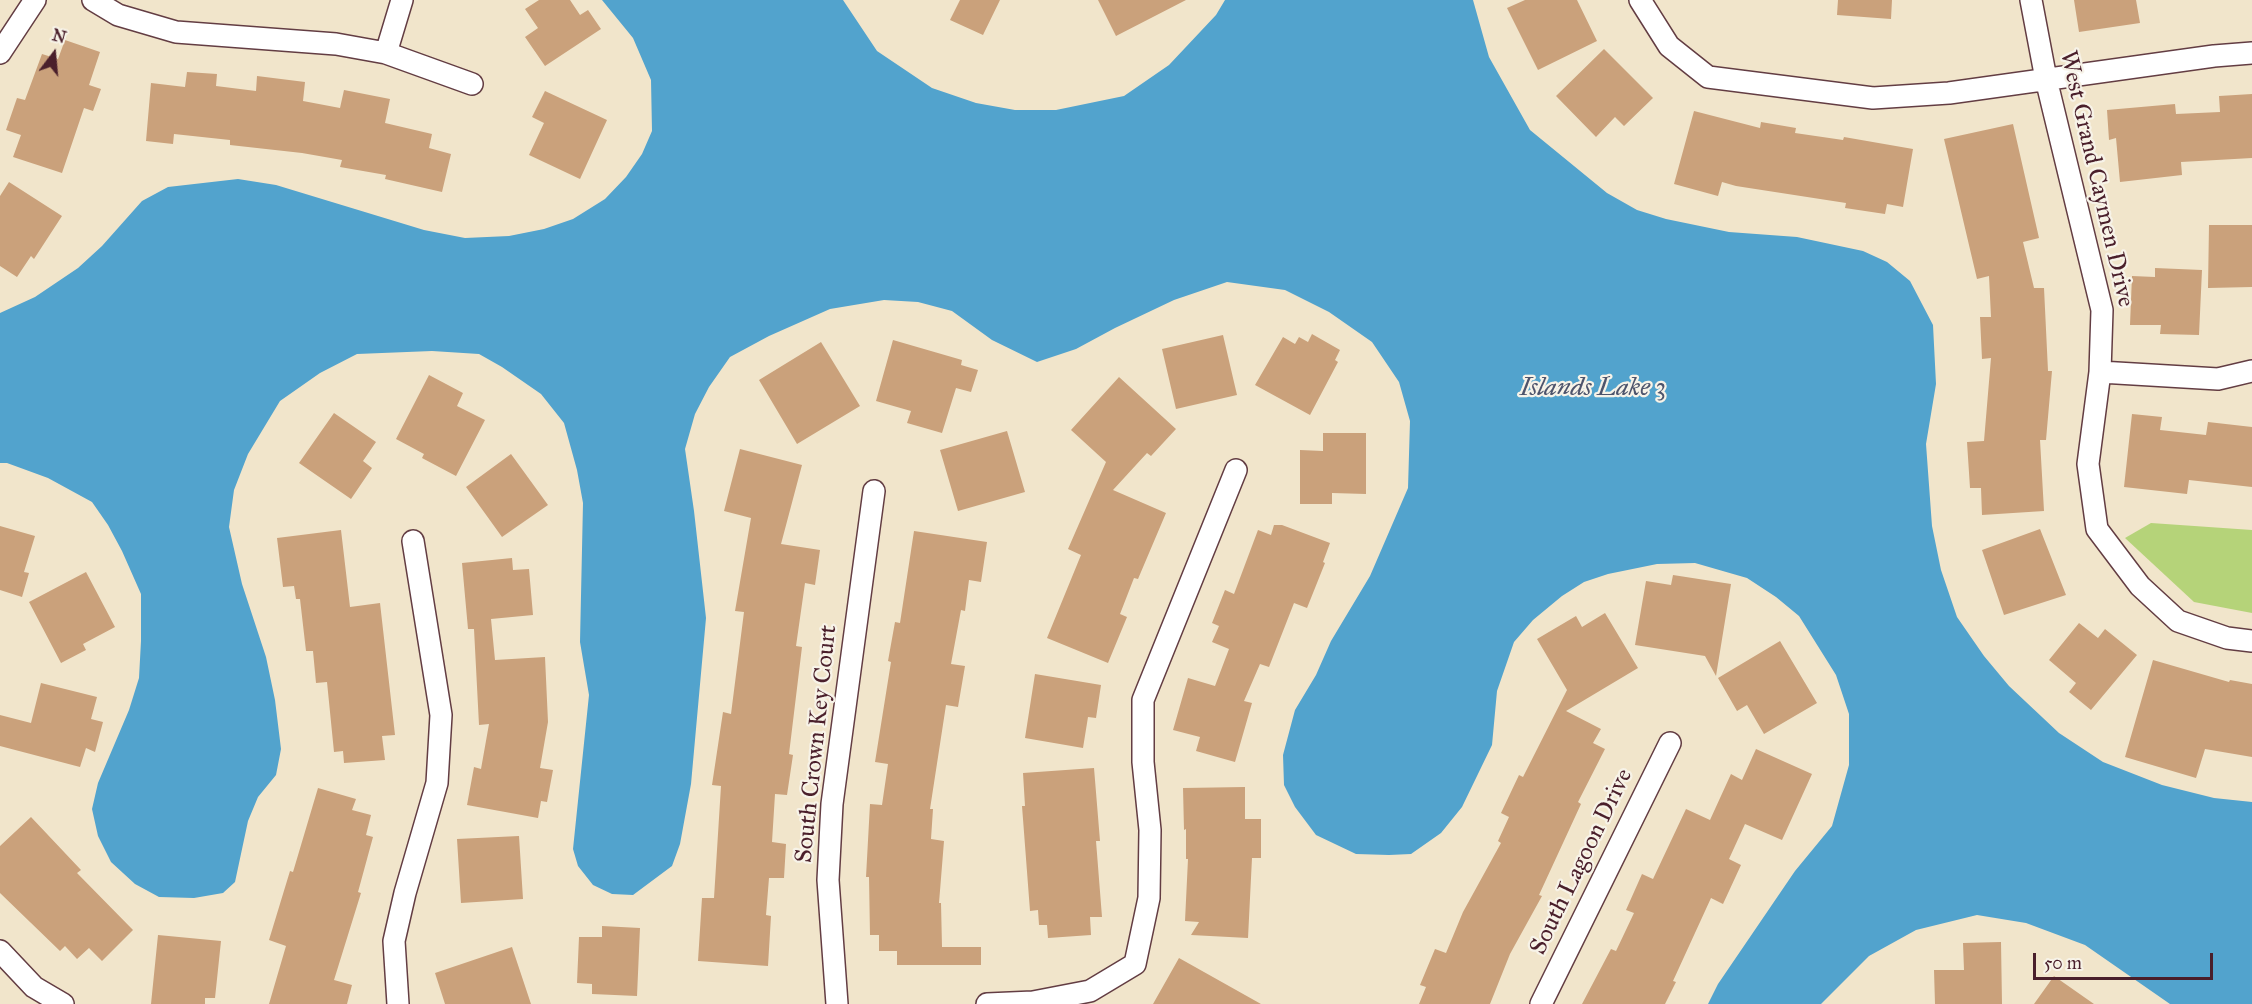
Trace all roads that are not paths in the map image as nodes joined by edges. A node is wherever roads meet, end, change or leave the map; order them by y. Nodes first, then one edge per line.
1 (35, 0) edge
2 (93, 0) edge
3 (402, 0) edge
4 (1640, 0) edge
5 (2031, 0) edge
6 (2252, 52) edge
7 (0, 53) edge
8 (386, 53) junction
9 (2046, 79) junction
10 (472, 84) dead end
11 (2252, 371) edge
12 (2100, 372) junction
13 (1236, 470) dead end
14 (874, 491) dead end
15 (413, 541) dead end
16 (2252, 641) edge
17 (1670, 743) dead end
18 (0, 951) edge
19 (63, 1004) edge
20 (398, 1004) edge
21 (837, 1004) edge
22 (987, 1004) edge
23 (1541, 1004) edge

1 - 7 street
2 - 8 street
3 - 8 street
4 - 9 street
5 - 9 street, West Grand Caymen Drive
6 - 9 street
8 - 10 street
9 - 12 street, West Grand Caymen Drive
11 - 12 street
12 - 16 street, West Grand Caymen Drive
13 - 22 street
14 - 21 street, South Crown Key Court
15 - 20 street
17 - 23 street, South Lagoon Drive
18 - 19 street

